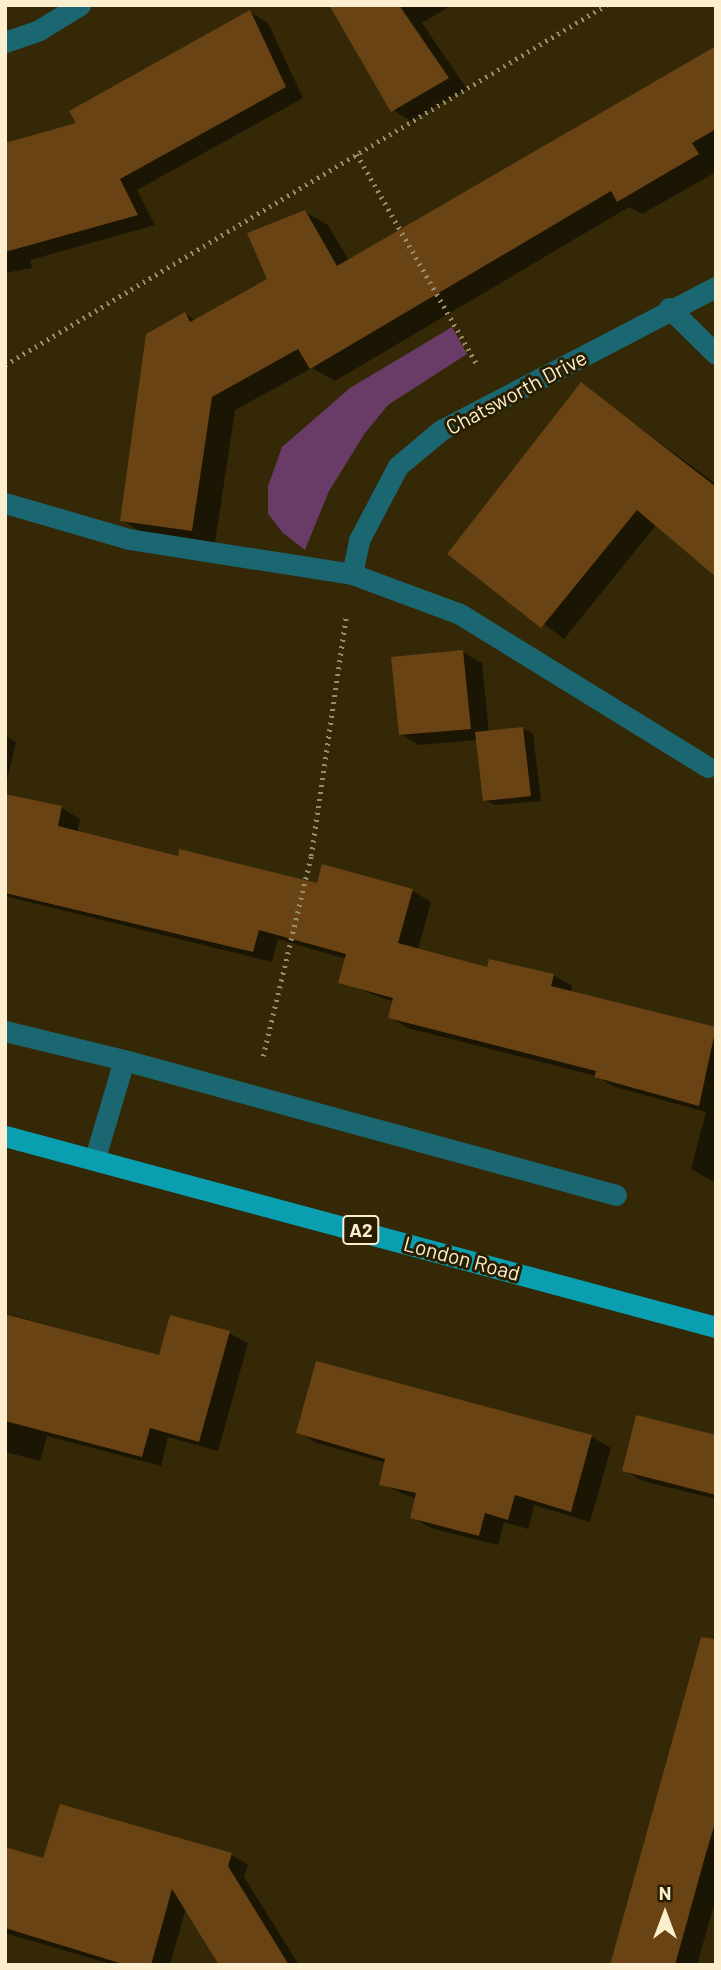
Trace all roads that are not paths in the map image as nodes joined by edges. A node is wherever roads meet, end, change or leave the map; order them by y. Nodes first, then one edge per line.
1 (80, 5) edge
2 (5, 42) edge
3 (716, 287) edge
4 (669, 308) junction
5 (716, 354) edge
6 (5, 503) edge
7 (352, 574) junction
8 (708, 768) dead end
9 (5, 1031) edge
10 (124, 1060) junction
11 (5, 1136) edge
12 (95, 1158) junction
13 (616, 1195) dead end
14 (716, 1327) edge

1 - 2 street
3 - 4 street, Chatsworth Drive
4 - 5 street
4 - 7 street, Chatsworth Drive
6 - 7 street
7 - 8 street
9 - 10 street
10 - 12 street
10 - 13 street
11 - 12 main road, London Road / A2
12 - 14 main road, London Road / A2

